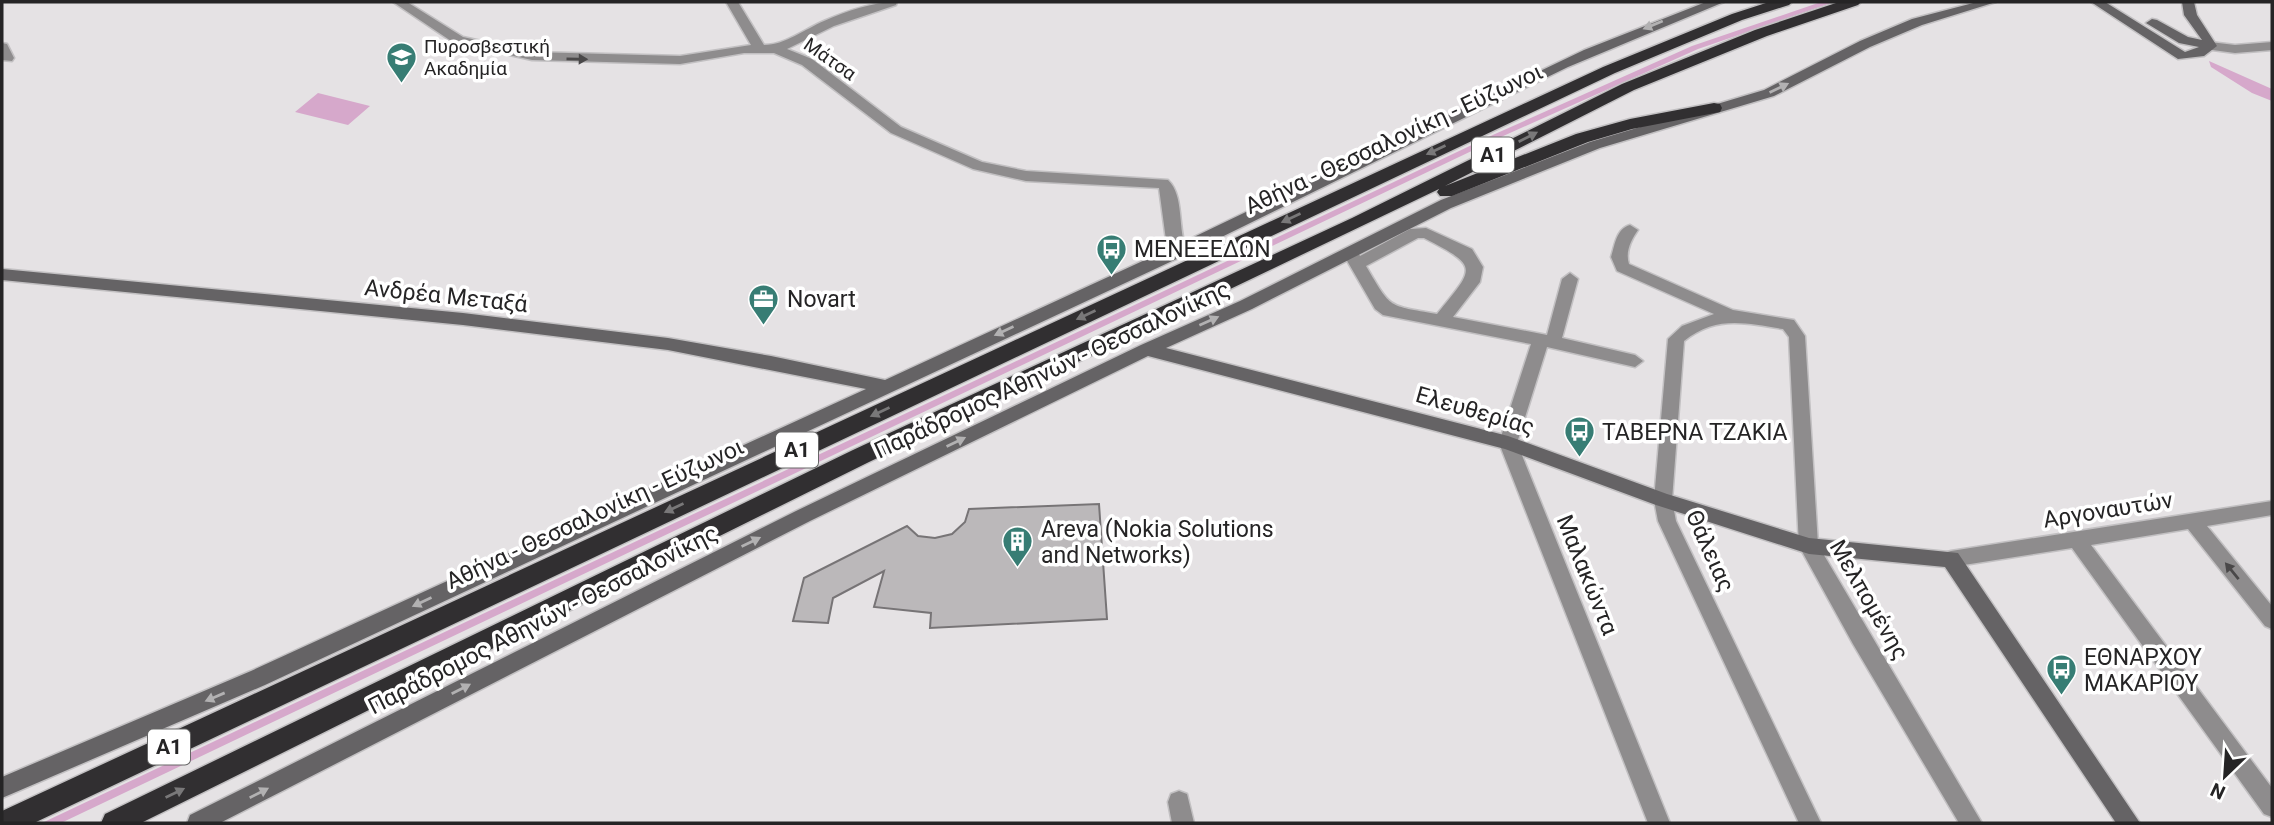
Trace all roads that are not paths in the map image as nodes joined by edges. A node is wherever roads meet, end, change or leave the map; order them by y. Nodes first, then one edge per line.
1 (399, 2) edge
2 (732, 2) edge
3 (891, 2) edge
4 (1718, 2) edge
5 (1753, 2) edge
6 (1784, 2) edge
7 (1853, 2) edge
8 (1990, 2) edge
9 (2097, 2) edge
10 (2118, 2) edge
11 (2188, 2) edge
12 (2210, 46) junction
13 (2272, 46) edge
14 (759, 48) junction
15 (776, 49) junction
16 (1660, 49) junction
17 (1714, 108) junction
18 (1358, 222) junction
19 (1630, 230) dead end
20 (1179, 251) junction
21 (1353, 258) junction
22 (2, 274) edge
23 (1570, 279) dead end
24 (1730, 315) junction
25 (1441, 321) junction
26 (1546, 342) junction
27 (1147, 349) junction
28 (1635, 362) dead end
29 (883, 386) junction
30 (1508, 443) junction
31 (1663, 500) junction
32 (2272, 508) edge
33 (2192, 521) junction
34 (2077, 540) junction
35 (1809, 546) junction
36 (1951, 559) junction
37 (2272, 620) edge
38 (97, 781) junction
39 (2, 788) edge
40 (2272, 806) edge
41 (2, 815) edge
42 (6, 823) edge
43 (114, 823) edge
44 (198, 823) edge
45 (1659, 823) edge
46 (1811, 823) edge
47 (1971, 823) edge
48 (2129, 823) edge

1 -> 14 street, Μάτσα
2 - 14 street
3 - 15 street
4 -> 20 main road
5 - 16 highway
6 - 16 highway, Αθήνα - Θεσσαλονίκη - Εύζωνοι / Α1
18 -> 7 highway, Α1
17 -> 8 main road, Παράδρομος Αθηνών - Θεσσαλονίκης
9 - 12 main road
10 - 12 main road
11 - 12 main road
12 - 13 street
14 - 15 street, Μάτσα
15 - 20 street, Μάτσα
16 -> 38 highway, Αθήνα - Θεσσαλονίκη - Εύζωνοι / Α1
17 - 18 highway
17 - 21 main road, Παράδρομος Αθηνών - Θεσσαλονίκης
43 -> 18 highway, Α1
19 - 24 street
20 -> 29 main road
21 - 25 street
21 - 25 street
27 -> 21 main road, Παράδρομος Αθηνών - Θεσσαλονίκης
22 - 29 main road, Ανδρέα Μεταξά
23 - 26 street
24 - 31 street, Θάλειας
24 - 35 street, Μελπομένης
25 - 26 street
26 - 28 street
26 - 30 street
27 - 30 main road, Ελευθερίας
44 -> 27 main road, Παράδρομος Αθηνών - Θεσσαλονίκης
29 -> 39 main road
30 - 31 main road, Ελευθερίας
30 - 45 street, Μαλακώντα
31 - 35 main road, Ελευθερίας
31 - 46 street, Θάλειας
32 - 33 street, Αργοναυτών
33 - 34 street, Αργοναυτών
37 -> 33 street
34 - 36 street, Αργοναυτών
34 - 40 street
35 - 36 main road, Ελευθερίας
35 - 47 street, Μελπομένης
36 - 48 main road
38 - 41 highway
38 - 42 highway, Αθήνα - Θεσσαλονίκη - Εύζωνοι / Α1

